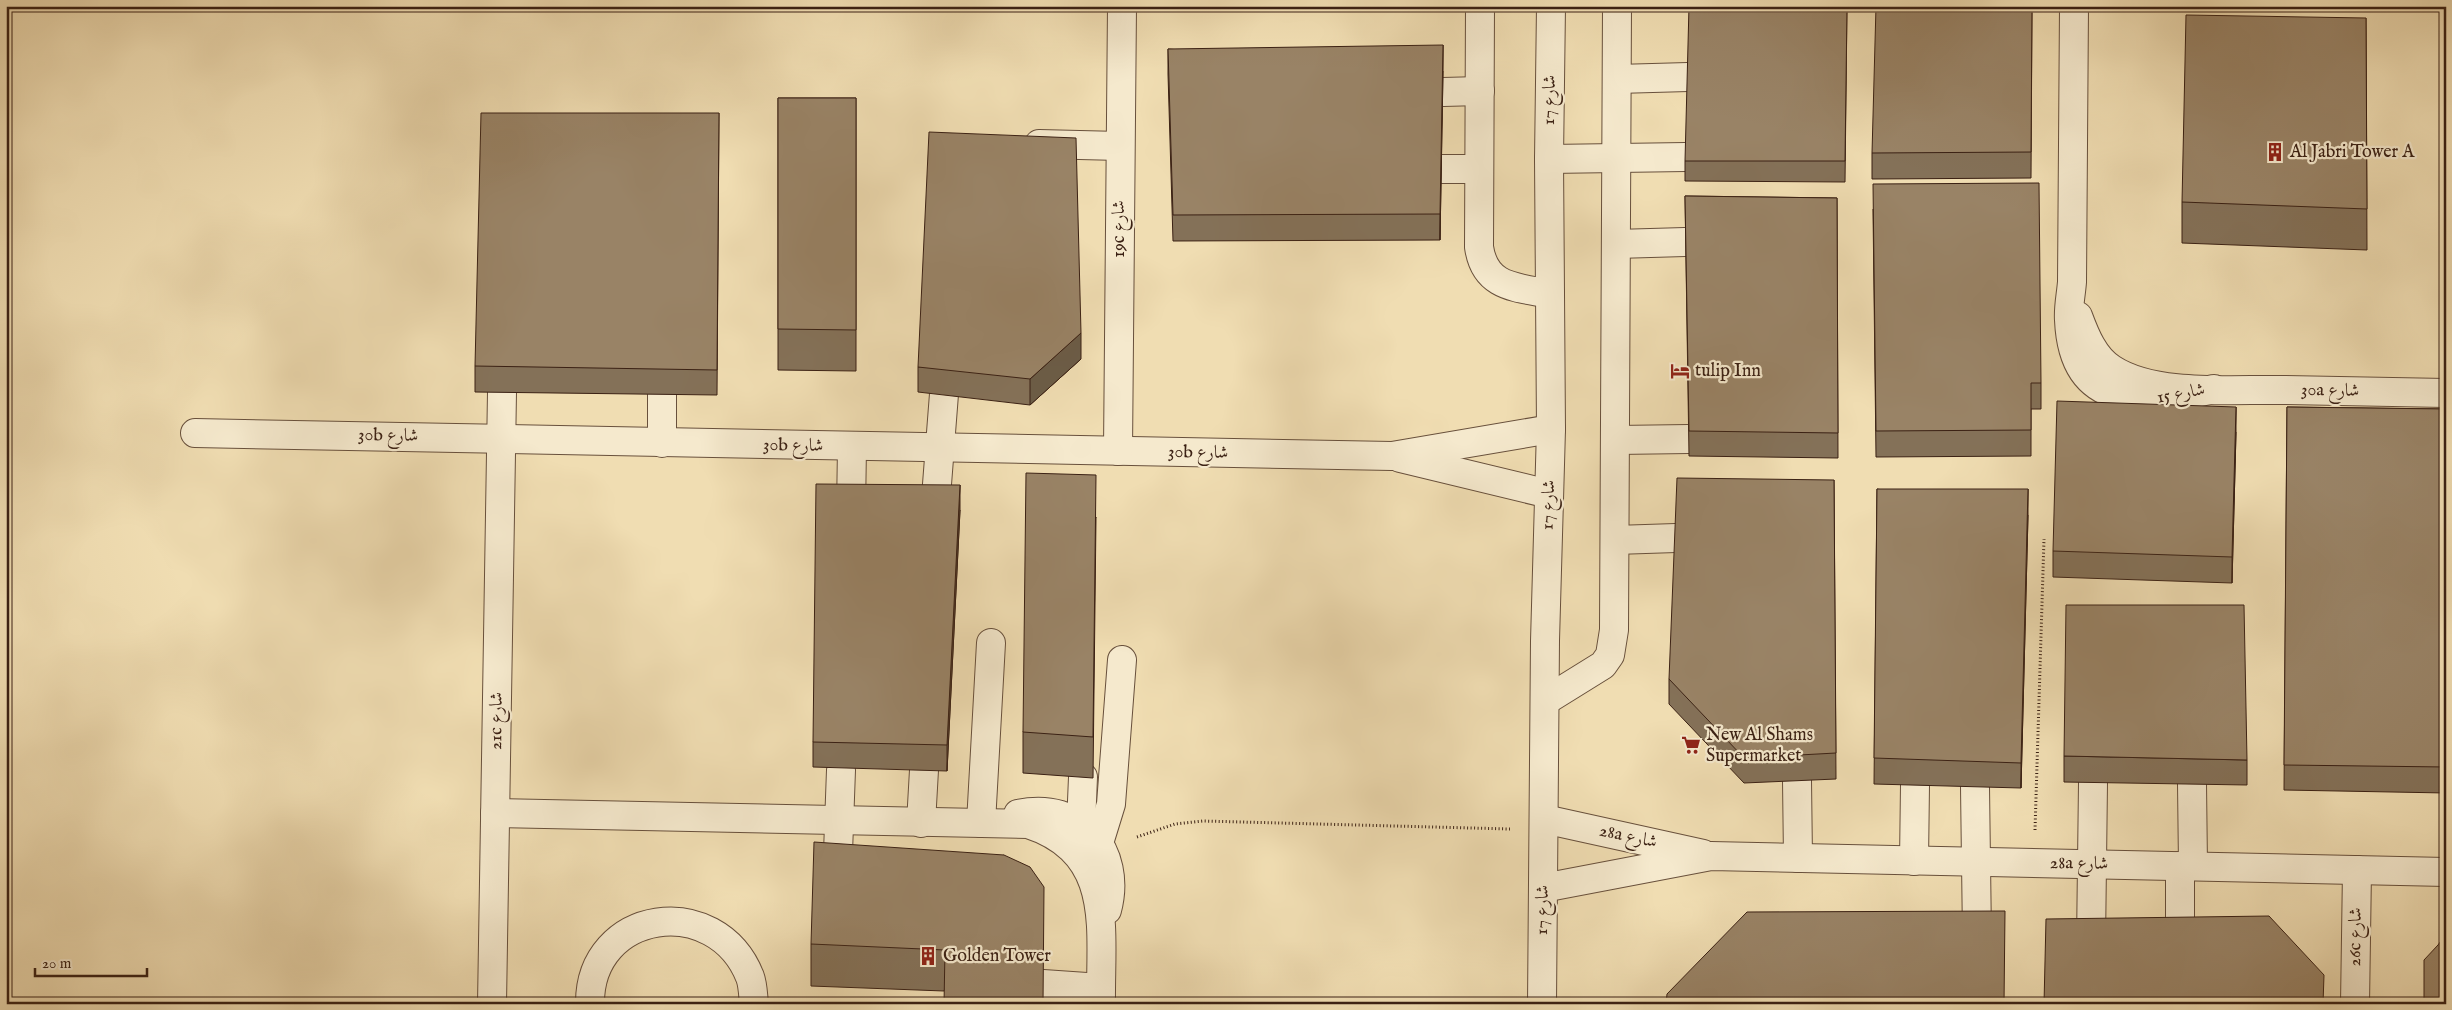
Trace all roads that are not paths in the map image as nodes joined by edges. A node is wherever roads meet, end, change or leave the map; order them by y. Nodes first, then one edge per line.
1 (1122, 6) edge
2 (1480, 6) edge
3 (1551, 6) edge
4 (1617, 6) edge
5 (2074, 6) edge
6 (1688, 77) edge
7 (1617, 79) junction
8 (1480, 91) junction
9 (1443, 92) edge
10 (1015, 144) edge
11 (1120, 146) junction
12 (1686, 157) edge
13 (1616, 158) junction
14 (1549, 159) junction
15 (1442, 169) edge
16 (1479, 169) junction
17 (1685, 242) edge
18 (1616, 244) junction
19 (1550, 294) junction
20 (2214, 389) joint
21 (502, 392) edge
22 (2446, 393) edge
23 (944, 394) edge
24 (662, 395) edge
25 (1551, 429) junction
26 (195, 433) dead end
27 (501, 439) junction
28 (1689, 439) edge
29 (1616, 440) junction
30 (662, 443) junction
31 (852, 447) junction
32 (939, 448) junction
33 (1118, 452) junction
34 (1392, 456) junction
35 (1549, 494) junction
36 (851, 510) edge
37 (935, 510) edge
38 (1676, 538) edge
39 (1616, 540) junction
40 (991, 643) dead end
41 (1122, 660) dead end
42 (1545, 702) junction
43 (841, 770) edge
44 (924, 770) edge
45 (1082, 777) edge
46 (1797, 781) edge
47 (2093, 783) edge
48 (2192, 784) edge
49 (1915, 785) edge
50 (1975, 787) edge
51 (495, 813) junction
52 (838, 819) junction
53 (988, 822) junction
54 (921, 823) junction
55 (1544, 825) junction
56 (1095, 840) junction
57 (1711, 856) junction
58 (1798, 858) junction
59 (1914, 861) junction
60 (1976, 862) junction
61 (2093, 865) junction
62 (2186, 866) junction
63 (2357, 870) junction
64 (2446, 872) edge
65 (837, 884) edge
66 (1543, 888) junction
67 (1100, 931) junction
68 (1976, 937) edge
69 (2091, 943) edge
70 (2180, 943) edge
71 (1043, 984) edge
72 (1101, 996) edge
73 (492, 1004) edge
74 (590, 1004) edge
75 (754, 1004) edge
76 (1542, 1004) edge
77 (2355, 1004) edge

1 - 11 street, 19c شارع
2 - 8 street
3 - 14 street, شارع 17
4 - 7 street
5 - 20 street, شارع 15
6 - 7 street
7 - 13 street
8 - 9 street
8 - 16 street
10 - 11 street
11 - 33 street, 19c شارع
12 - 13 street
13 - 14 street
13 - 18 street
14 - 19 street, شارع 17
15 - 16 street
16 - 19 street
17 - 18 street
18 - 29 street
19 - 25 street, شارع 17
20 - 22 street, 30a شارع
21 - 27 street, 21c شارع
23 - 32 street
24 - 30 street
25 - 34 street, 30b شارع
25 - 35 street, شارع 17
26 - 27 street, 30b شارع
27 - 30 street, 30b شارع
27 - 51 street, 21c شارع
28 - 29 street
29 - 39 street
30 - 31 street, 30b شارع
31 - 32 street, 30b شارع
31 - 36 street
32 - 33 street, 30b شارع
32 - 37 street
33 - 34 street, 30b شارع
34 - 35 street, 30b شارع
35 - 42 street, شارع 17
38 - 39 street
39 - 42 street
40 - 53 street
41 - 56 street
42 - 55 street, شارع 17
43 - 52 street
44 - 54 street
45 - 56 street
46 - 58 street
47 - 61 street
48 - 62 street
49 - 59 street
50 - 60 street
51 - 52 street
51 - 73 street, 21c شارع
52 - 54 street
52 - 65 street
53 - 54 street
53 - 56 street
53 - 67 street
55 - 57 street, 28a شارع
55 - 66 street, شارع 17
56 - 67 street
57 - 58 street, 28a شارع
57 - 66 street, 28a شارع
58 - 59 street, 28a شارع
59 - 60 street, 28a شارع
60 - 61 street, 28a شارع
60 - 68 street
61 - 62 street, 28a شارع
61 - 69 street
62 - 63 street, 28a شارع
62 - 70 street
63 - 64 street, 28a شارع
63 - 77 street, 26c شارع
66 - 76 street, شارع 17
67 - 72 street
71 - 72 street
74 - 75 street

